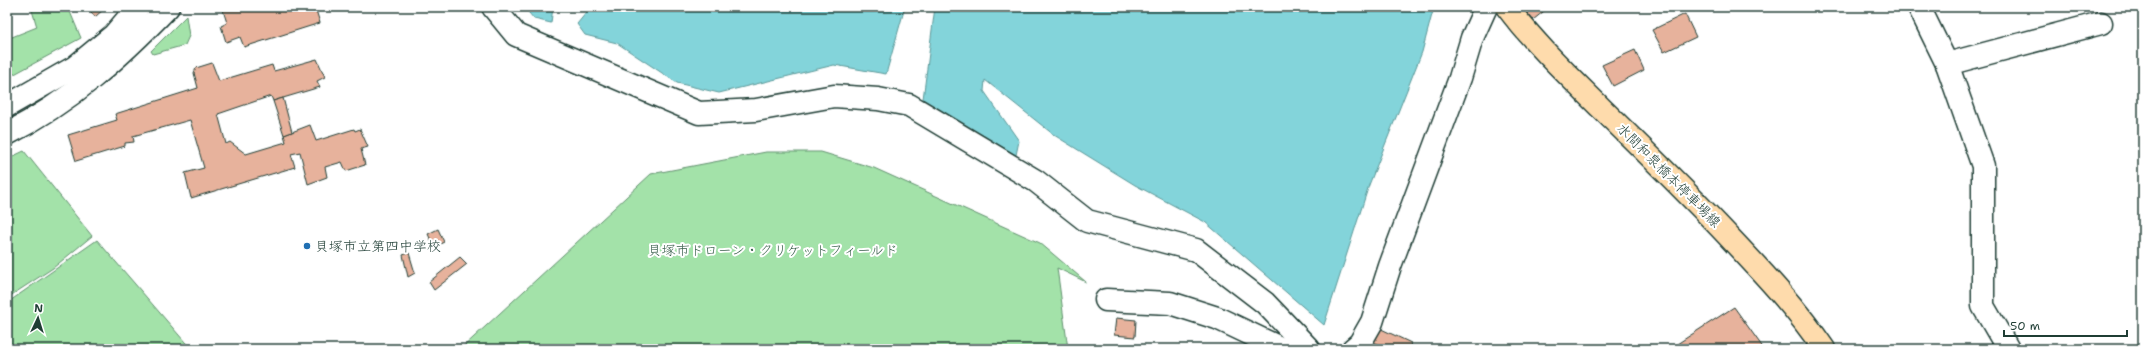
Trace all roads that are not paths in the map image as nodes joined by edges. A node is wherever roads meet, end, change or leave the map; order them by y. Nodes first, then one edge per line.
1 (138, 7) edge
2 (168, 7) edge
3 (493, 7) edge
4 (1486, 7) edge
5 (1507, 7) edge
6 (1919, 7) edge
7 (2101, 23) dead end
8 (115, 47) junction
9 (1947, 64) junction
10 (7, 106) edge
11 (7, 134) edge
12 (1106, 300) dead end
13 (1282, 349) edge
14 (1309, 349) edge
15 (1353, 349) edge
16 (1824, 349) edge
17 (2008, 349) edge

1 - 8 street
2 - 8 street
3 - 14 street
4 - 15 street
5 - 16 main road, 水間和泉橋本停車場線
6 - 9 street
7 - 9 street
8 - 10 street
8 - 11 street
9 - 17 street
12 - 13 street

